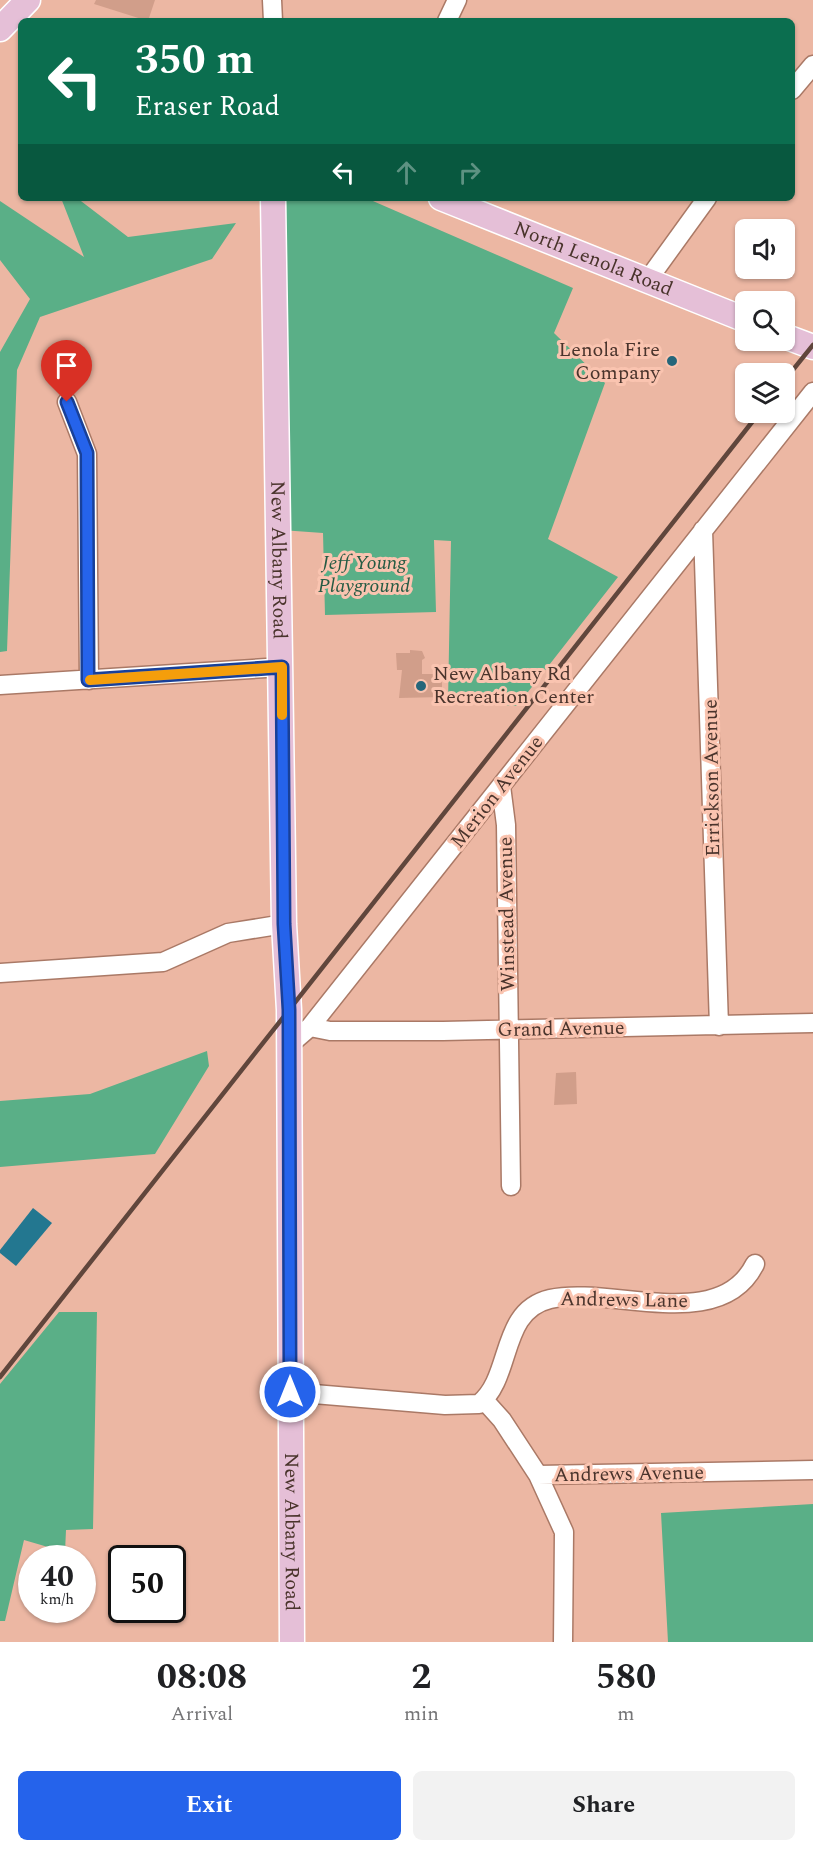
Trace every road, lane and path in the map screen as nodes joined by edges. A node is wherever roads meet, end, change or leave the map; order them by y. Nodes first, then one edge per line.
1 (28, 0) edge
2 (272, 0) edge
3 (457, 0) edge
4 (273, 18) edge
5 (448, 18) edge
6 (6, 29) edge
7 (813, 64) edge
8 (795, 86) edge
9 (273, 201) edge
10 (448, 201) edge
11 (705, 201) edge
12 (647, 281) junction
13 (735, 316) edge
14 (795, 340) edge
15 (813, 347) edge
16 (813, 392) edge
17 (67, 402) dead end
18 (704, 530) junction
19 (282, 667) junction
20 (88, 680) junction
21 (0, 685) edge
22 (501, 786) junction
23 (284, 924) junction
24 (0, 973) edge
25 (813, 1023) edge
26 (719, 1026) junction
27 (310, 1027) junction
28 (509, 1030) junction
29 (288, 1046) junction
30 (510, 1186) dead end
31 (755, 1264) dead end
32 (290, 1392) junction
33 (484, 1400) junction
34 (813, 1470) edge
35 (538, 1475) junction
36 (291, 1642) edge
37 (563, 1642) edge

1 - 6 main road
2 - 4 street
3 - 5 street
7 - 8 street
9 - 19 main road, New Albany Road
10 - 12 main road, North Lenola Road
11 - 12 street
12 - 13 main road, North Lenola Road
14 - 15 main road
16 - 18 street, Merion Avenue
17 - 20 street
18 - 22 street, Merion Avenue
18 - 26 street, Errickson Avenue
19 - 20 street
19 - 23 main road, New Albany Road
20 - 21 street
22 - 27 street, Merion Avenue
22 - 28 street, Winstead Avenue
23 - 24 street
23 - 29 main road, New Albany Road
25 - 26 street, Grand Avenue
26 - 28 street, Grand Avenue
27 - 28 street, Grand Avenue
27 - 29 street, Merion Avenue
28 - 30 street, Winstead Avenue
29 - 32 main road, New Albany Road
31 - 33 street, Andrews Lane
32 - 33 street
32 - 36 main road, New Albany Road
33 - 35 street, Andrews Avenue
34 - 35 street, Andrews Avenue
35 - 37 street

